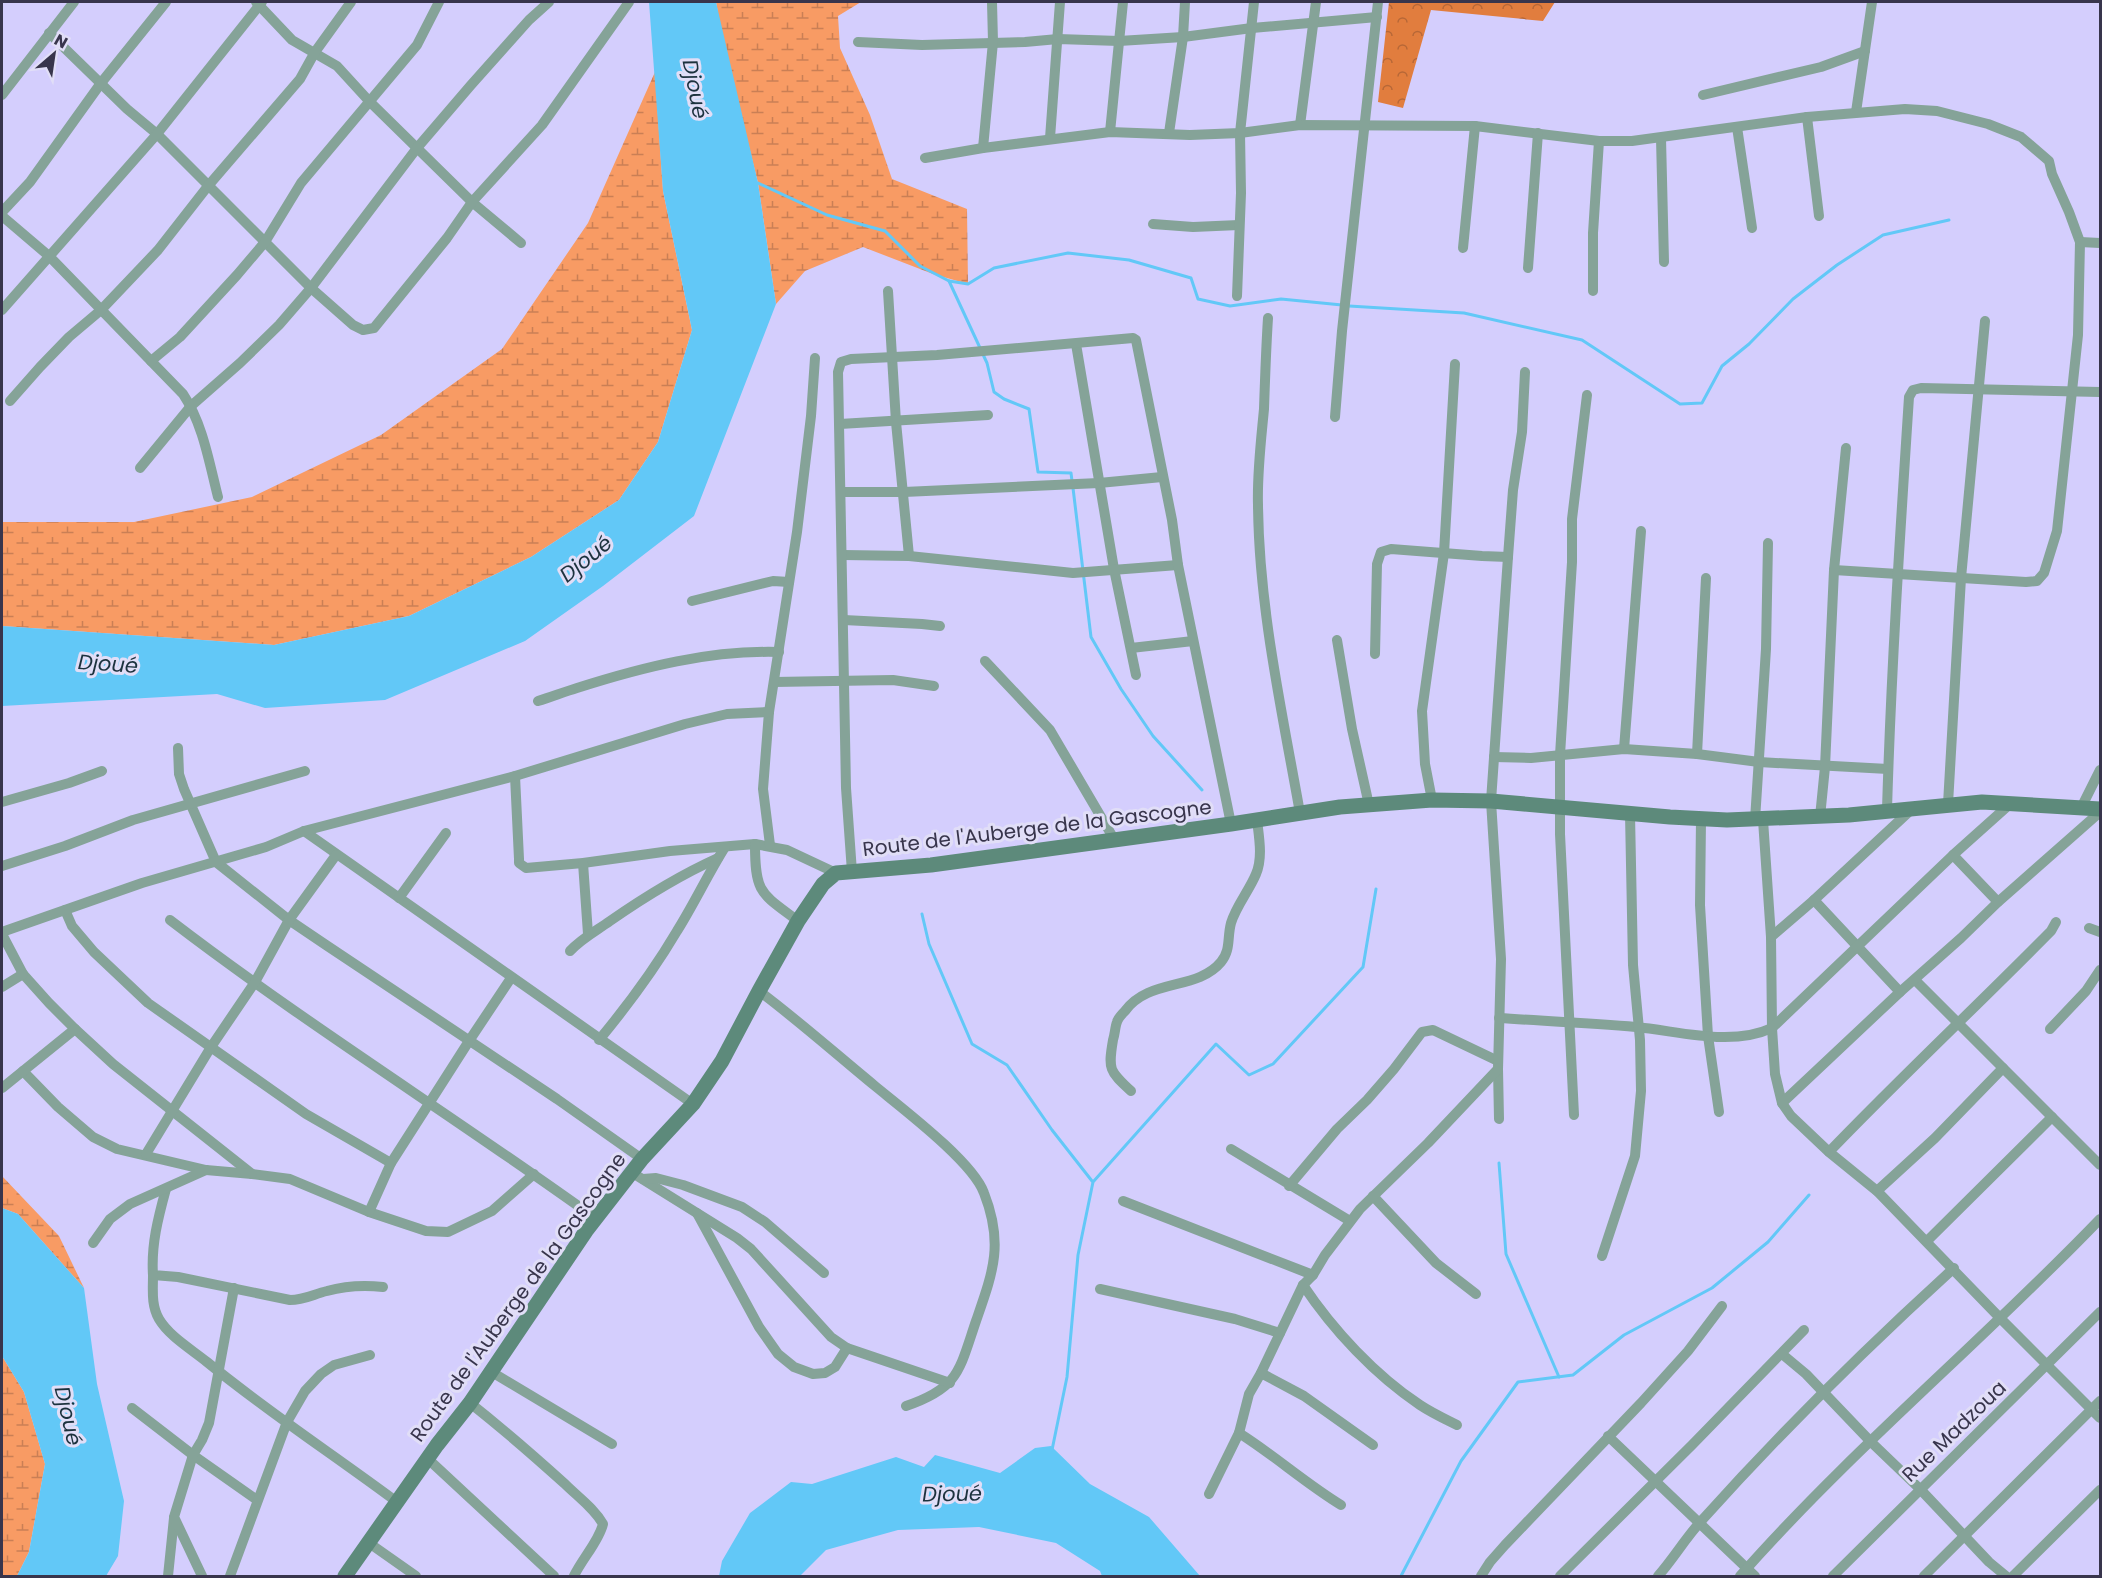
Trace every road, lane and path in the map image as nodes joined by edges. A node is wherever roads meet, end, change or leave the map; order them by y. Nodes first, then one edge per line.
1 (74, 2) edge
2 (166, 2) edge
3 (351, 2) edge
4 (439, 2) edge
5 (549, 2) edge
6 (629, 2) edge
7 (992, 2) edge
8 (1060, 2) edge
9 (1124, 2) edge
10 (1185, 2) edge
11 (1254, 2) edge
12 (1316, 2) edge
13 (1378, 2) edge
14 (1872, 2) edge
15 (259, 3) edge
16 (1377, 16) junction
17 (1313, 23) junction
18 (1252, 28) junction
19 (49, 33) junction
20 (1183, 37) junction
21 (1058, 39) junction
22 (1119, 41) junction
23 (858, 42) dead end
24 (993, 42) junction
25 (1865, 51) junction
26 (315, 52) junction
27 (101, 83) junction
28 (2, 95) edge
29 (1703, 95) dead end
30 (369, 101) junction
31 (1856, 112) junction
32 (1807, 117) junction
33 (1300, 125) junction
34 (1366, 125) junction
35 (1475, 126) junction
36 (1737, 126) junction
37 (1110, 132) junction
38 (1169, 133) junction
39 (1240, 133) junction
40 (1538, 133) junction
41 (157, 134) junction
42 (1050, 138) junction
43 (1661, 138) junction
44 (1599, 141) junction
45 (417, 148) junction
46 (983, 148) junction
47 (925, 158) dead end
48 (208, 186) junction
49 (472, 202) junction
50 (2, 214) edge
51 (1819, 216) dead end
52 (1153, 224) dead end
53 (1239, 225) junction
54 (1752, 228) dead end
55 (265, 242) junction
56 (2080, 242) junction
57 (521, 243) dead end
58 (2100, 243) edge
59 (1463, 248) dead end
60 (49, 256) junction
61 (1664, 262) dead end
62 (1528, 268) dead end
63 (312, 288) junction
64 (888, 291) dead end
65 (1593, 291) dead end
66 (1237, 296) dead end
67 (2, 310) edge
68 (101, 310) junction
69 (1268, 318) dead end
70 (1985, 321) dead end
71 (1076, 344) junction
72 (892, 357) junction
73 (815, 358) dead end
74 (151, 361) junction
75 (1455, 364) dead end
76 (1525, 372) dead end
77 (1978, 388) junction
78 (2073, 391) junction
79 (2100, 392) edge
80 (1587, 395) dead end
81 (10, 402) dead end
82 (191, 406) junction
83 (988, 415) dead end
84 (1335, 417) dead end
85 (896, 422) junction
86 (840, 424) junction
87 (1846, 448) dead end
88 (140, 468) dead end
89 (1162, 477) junction
90 (1099, 483) junction
91 (841, 492) junction
92 (904, 492) junction
93 (218, 497) dead end
94 (1641, 531) dead end
95 (1768, 543) dead end
96 (1444, 553) junction
97 (843, 555) junction
98 (909, 556) junction
99 (1508, 556) junction
100 (1178, 565) junction
101 (1114, 569) junction
102 (1834, 570) junction
103 (1897, 573) junction
104 (1706, 578) dead end
105 (1961, 578) junction
106 (789, 582) junction
107 (692, 601) dead end
108 (844, 621) junction
109 (940, 626) dead end
110 (1337, 640) dead end
111 (1193, 641) junction
112 (1131, 648) junction
113 (779, 652) junction
114 (1375, 654) dead end
115 (985, 661) dead end
116 (1136, 675) dead end
117 (845, 681) junction
118 (774, 682) junction
119 (934, 686) dead end
120 (538, 701) dead end
121 (769, 712) junction
122 (178, 748) dead end
123 (1624, 749) junction
124 (1697, 754) junction
125 (1560, 755) junction
126 (1494, 757) junction
127 (1759, 762) junction
128 (1825, 766) junction
129 (1888, 769) junction
130 (2100, 770) edge
131 (102, 771) dead end
132 (305, 771) dead end
133 (515, 776) junction
134 (1432, 800) junction
135 (1491, 801) junction
136 (2, 802) edge
137 (189, 802) junction
138 (1369, 804) junction
139 (1948, 804) junction
140 (2010, 804) junction
141 (1559, 807) junction
142 (1913, 808) junction
143 (2081, 808) junction
144 (1887, 810) junction
145 (2100, 810) edge
146 (1300, 813) junction
147 (1630, 814) junction
148 (1820, 817) junction
149 (1257, 820) junction
150 (1701, 820) junction
151 (1759, 820) junction
152 (1231, 824) junction
153 (304, 831) junction
154 (446, 833) dead end
155 (1114, 839) junction
156 (755, 844) junction
157 (770, 845) junction
158 (725, 847) junction
159 (336, 855) junction
160 (1953, 855) junction
161 (718, 858) junction
162 (216, 862) junction
163 (584, 863) junction
164 (2, 866) edge
165 (852, 872) junction
166 (836, 873) junction
167 (399, 898) junction
168 (1814, 900) junction
169 (1998, 902) junction
170 (65, 910) junction
171 (170, 920) dead end
172 (289, 920) junction
173 (798, 921) junction
174 (2056, 922) dead end
175 (2089, 928) dead end
176 (2100, 932) edge
177 (2, 933) edge
178 (588, 934) junction
179 (1771, 937) junction
180 (1858, 945) junction
181 (570, 951) dead end
182 (2100, 970) edge
183 (23, 974) junction
184 (512, 978) junction
185 (1915, 980) junction
186 (255, 982) junction
187 (2, 987) edge
188 (759, 991) junction
189 (1900, 992) junction
190 (1499, 1018) junction
191 (1570, 1022) junction
192 (1959, 1023) junction
193 (1638, 1027) junction
194 (1772, 1028) junction
195 (75, 1029) junction
196 (2050, 1029) dead end
197 (1708, 1036) junction
198 (599, 1040) junction
199 (469, 1041) junction
200 (211, 1047) junction
201 (1498, 1065) junction
202 (2003, 1068) junction
203 (23, 1071) junction
204 (2, 1088) edge
205 (1131, 1091) dead end
206 (1782, 1103) junction
207 (693, 1104) junction
208 (429, 1105) junction
209 (172, 1110) junction
210 (1719, 1112) dead end
211 (1574, 1115) dead end
212 (2052, 1117) junction
213 (1499, 1119) dead end
214 (1231, 1149) dead end
215 (1829, 1152) junction
216 (146, 1154) junction
217 (642, 1159) junction
218 (391, 1163) junction
219 (2100, 1165) edge
220 (206, 1170) junction
221 (252, 1174) junction
222 (534, 1174) junction
223 (637, 1176) junction
224 (1289, 1186) junction
225 (166, 1189) junction
226 (1877, 1191) junction
227 (1373, 1196) junction
228 (1123, 1201) dead end
229 (369, 1212) junction
230 (697, 1213) junction
231 (595, 1218) junction
232 (2100, 1218) edge
233 (1350, 1221) junction
234 (1927, 1241) junction
235 (93, 1243) dead end
236 (1602, 1256) dead end
237 (1954, 1268) junction
238 (824, 1273) dead end
239 (153, 1275) junction
240 (1313, 1275) junction
241 (1303, 1285) junction
242 (383, 1287) dead end
243 (234, 1288) junction
244 (1100, 1289) dead end
245 (1476, 1294) dead end
246 (1722, 1306) dead end
247 (2100, 1312) edge
248 (2001, 1319) junction
249 (1803, 1330) dead end
250 (1280, 1333) junction
251 (847, 1348) junction
252 (1782, 1354) junction
253 (370, 1355) dead end
254 (2047, 1364) junction
255 (490, 1371) junction
256 (219, 1372) junction
257 (1262, 1373) junction
258 (950, 1383) junction
259 (1823, 1393) junction
260 (470, 1403) junction
261 (906, 1406) dead end
262 (132, 1408) dead end
263 (2098, 1409) edge
264 (286, 1422) junction
265 (1457, 1425) dead end
266 (1239, 1432) junction
267 (1608, 1436) junction
268 (1870, 1442) junction
269 (612, 1444) dead end
270 (1373, 1445) dead end
271 (193, 1455) junction
272 (428, 1459) junction
273 (1656, 1480) junction
274 (1920, 1489) junction
275 (2100, 1490) edge
276 (1209, 1494) dead end
277 (257, 1500) junction
278 (398, 1502) junction
279 (1341, 1505) dead end
280 (174, 1517) junction
281 (1700, 1522) junction
282 (1965, 1536) junction
283 (369, 1543) junction
284 (1748, 1574) edge
285 (168, 1576) edge
286 (202, 1576) edge
287 (230, 1576) edge
288 (345, 1576) edge
289 (416, 1576) edge
290 (554, 1576) edge
291 (574, 1576) edge
292 (1481, 1576) edge
293 (1560, 1576) edge
294 (1658, 1576) edge
295 (1833, 1576) edge
296 (1924, 1576) edge
297 (2006, 1576) edge
298 (2013, 1576) edge

1 - 19 street
2 - 27 street
3 - 26 street
4 - 30 street
5 - 45 street
6 - 49 street
7 - 24 street
8 - 21 street
9 - 22 street
10 - 20 street
11 - 18 street
12 - 17 street
13 - 16 street
14 - 25 street
15 - 26 street
15 - 41 street
16 - 17 street
16 - 34 street
17 - 18 street
17 - 33 street
18 - 20 street
18 - 39 street
19 - 27 street
19 - 28 street
20 - 22 street
20 - 38 street
21 - 22 street
21 - 24 street
21 - 42 street
22 - 37 street
23 - 24 street
24 - 46 street
25 - 29 street
25 - 31 street
26 - 30 street
26 - 48 street
27 - 41 street
27 - 50 street
30 - 45 street
30 - 55 street
31 - 32 street
31 - 56 street
32 - 36 street
32 - 51 street
33 - 34 street
33 - 39 street
34 - 35 street
34 - 84 street
35 - 40 street
35 - 59 street
36 - 43 street
36 - 54 street
37 - 38 street
37 - 42 street
38 - 39 street
39 - 53 street
40 - 44 street
40 - 62 street
41 - 48 street
41 - 60 street
42 - 46 street
43 - 44 street
43 - 61 street
44 - 65 street
45 - 49 street
45 - 63 street
46 - 47 street
48 - 55 street
48 - 68 street
49 - 57 street
49 - 63 street
50 - 60 street
52 - 53 street
53 - 66 street
55 - 63 street
55 - 74 street
56 - 58 street
56 - 78 street
60 - 67 street
60 - 68 street
63 - 82 street
64 - 72 street
68 - 74 street
68 - 81 street
69 - 146 street
70 - 77 street
71 - 72 street
71 - 89 street
71 - 90 street
72 - 85 street
72 - 86 street
73 - 106 street
74 - 82 street
75 - 96 street
76 - 99 street
77 - 78 street
77 - 103 street
77 - 105 street
78 - 79 street
78 - 105 street
80 - 125 street
82 - 88 street
82 - 93 street
83 - 85 street
85 - 86 street
85 - 92 street
86 - 91 street
87 - 102 street
89 - 90 street
89 - 100 street
90 - 92 street
90 - 101 street
91 - 92 street
91 - 97 street
92 - 98 street
94 - 123 street
95 - 127 street
96 - 99 street
96 - 114 street
96 - 134 street
97 - 98 street
97 - 108 street
98 - 101 street
99 - 126 street
100 - 101 street
100 - 111 street
101 - 112 street
102 - 103 street
102 - 128 street
103 - 105 street
103 - 129 street
104 - 124 street
105 - 139 street
106 - 107 street
106 - 113 street
108 - 109 street
108 - 117 street
110 - 138 street
111 - 112 street
111 - 152 street
112 - 116 street
113 - 118 street
113 - 120 street
115 - 155 street
117 - 118 street
117 - 119 street
117 - 165 street
118 - 121 street
121 - 133 street
121 - 157 street
122 - 137 street
123 - 124 street
123 - 125 street
124 - 127 street
125 - 126 street
125 - 141 street
126 - 135 street
127 - 128 street
127 - 151 street
128 - 129 street
128 - 148 street
129 - 144 street
130 - 143 street
131 - 136 street
132 - 137 street
133 - 153 street
133 - 163 street
134 - 135 street, Route de l'Auberge de la Gascogne
134 - 138 street, Route de l'Auberge de la Gascogne
135 - 141 street, Route de l'Auberge de la Gascogne
135 - 190 street
137 - 162 street
137 - 164 street
138 - 146 street, Route de l'Auberge de la Gascogne
139 - 140 street, Route de l'Auberge de la Gascogne
139 - 142 street, Route de l'Auberge de la Gascogne
140 - 143 street, Route de l'Auberge de la Gascogne
140 - 160 street
141 - 147 street, Route de l'Auberge de la Gascogne
141 - 191 street
142 - 144 street, Route de l'Auberge de la Gascogne
142 - 168 street
143 - 145 street, Route de l'Auberge de la Gascogne
144 - 148 street, Route de l'Auberge de la Gascogne
145 - 169 street
146 - 149 street, Route de l'Auberge de la Gascogne
147 - 150 street, Route de l'Auberge de la Gascogne
147 - 193 street
148 - 151 street, Route de l'Auberge de la Gascogne
149 - 152 street, Route de l'Auberge de la Gascogne
149 - 205 street
150 - 151 street, Route de l'Auberge de la Gascogne
150 - 197 street
151 - 179 street
152 - 155 street, Route de l'Auberge de la Gascogne
153 - 159 street
153 - 162 street
154 - 167 street
155 - 165 street, Route de l'Auberge de la Gascogne
156 - 157 street
156 - 158 street
156 - 173 street
157 - 166 street
158 - 161 street
158 - 163 street
159 - 167 street
159 - 172 street
160 - 169 street
160 - 180 street
161 - 178 street
161 - 198 street
162 - 170 street
162 - 172 street
163 - 178 street
165 - 166 street, Route de l'Auberge de la Gascogne
166 - 173 street, Route de l'Auberge de la Gascogne
167 - 184 street
168 - 179 street
168 - 180 street
169 - 185 street
170 - 177 street
170 - 200 street
171 - 186 street
172 - 186 street
172 - 199 street
173 - 188 street, Route de l'Auberge de la Gascogne
174 - 192 street
175 - 176 street
177 - 183 street
178 - 181 street
179 - 194 street
180 - 189 street
180 - 194 street
182 - 196 street
183 - 187 street
183 - 195 street
184 - 198 street
184 - 199 street
185 - 189 street
185 - 192 street
186 - 200 street
186 - 208 street
188 - 207 street, Route de l'Auberge de la Gascogne
188 - 258 street
189 - 206 street
190 - 191 street
190 - 201 street
191 - 193 street
191 - 211 street
192 - 202 street
192 - 215 street
193 - 197 street
193 - 236 street
194 - 197 street
194 - 206 street
195 - 203 street
195 - 209 street
197 - 210 street
198 - 207 street
199 - 208 street
199 - 217 street
200 - 209 street
200 - 218 street
201 - 213 street
201 - 224 street
201 - 227 street
202 - 212 street
202 - 226 street
203 - 204 street
203 - 216 street
206 - 215 street
207 - 217 street, Route de l'Auberge de la Gascogne
208 - 218 street
208 - 222 street
209 - 216 street
209 - 221 street
212 - 219 street
212 - 234 street
214 - 224 street
215 - 226 street
216 - 220 street
217 - 223 street, Route de l'Auberge de la Gascogne
218 - 229 street
220 - 221 street
220 - 225 street
221 - 229 street
222 - 229 street
222 - 231 street
223 - 230 street
223 - 231 street, Route de l'Auberge de la Gascogne
223 - 238 street
224 - 233 street
225 - 235 street
225 - 239 street
226 - 234 street
227 - 233 street
227 - 245 street
228 - 240 street
230 - 251 street
230 - 251 street
231 - 255 street, Route de l'Auberge de la Gascogne
232 - 248 street
233 - 240 street
234 - 237 street
237 - 248 street
237 - 259 street
239 - 243 street
239 - 256 street
240 - 241 street
241 - 250 street
241 - 265 street
242 - 243 street
243 - 256 street
244 - 250 street
246 - 267 street
247 - 254 street, Rue Madzoua
248 - 254 street
248 - 268 street
249 - 252 street
250 - 257 street
251 - 258 street
252 - 259 street
252 - 273 street
253 - 264 street
254 - 263 street
254 - 274 street, Rue Madzoua
255 - 260 street, Route de l'Auberge de la Gascogne
255 - 269 street
256 - 264 street
256 - 271 street
257 - 266 street
257 - 270 street
258 - 261 street
259 - 268 street
259 - 281 street
260 - 272 street, Route de l'Auberge de la Gascogne
260 - 291 street
262 - 271 street
263 - 282 street
264 - 277 street
264 - 278 street
266 - 276 street
266 - 279 street
267 - 273 street
267 - 292 street
268 - 274 street
268 - 284 street
271 - 277 street
271 - 280 street
272 - 278 street, Route de l'Auberge de la Gascogne
272 - 290 street
273 - 281 street
273 - 293 street
274 - 282 street
274 - 295 street, Rue Madzoua
275 - 298 street
277 - 287 street
278 - 283 street, Route de l'Auberge de la Gascogne
280 - 285 street
280 - 286 street
281 - 284 street
281 - 294 street
282 - 296 street
282 - 297 street
283 - 288 street, Route de l'Auberge de la Gascogne
283 - 289 street

